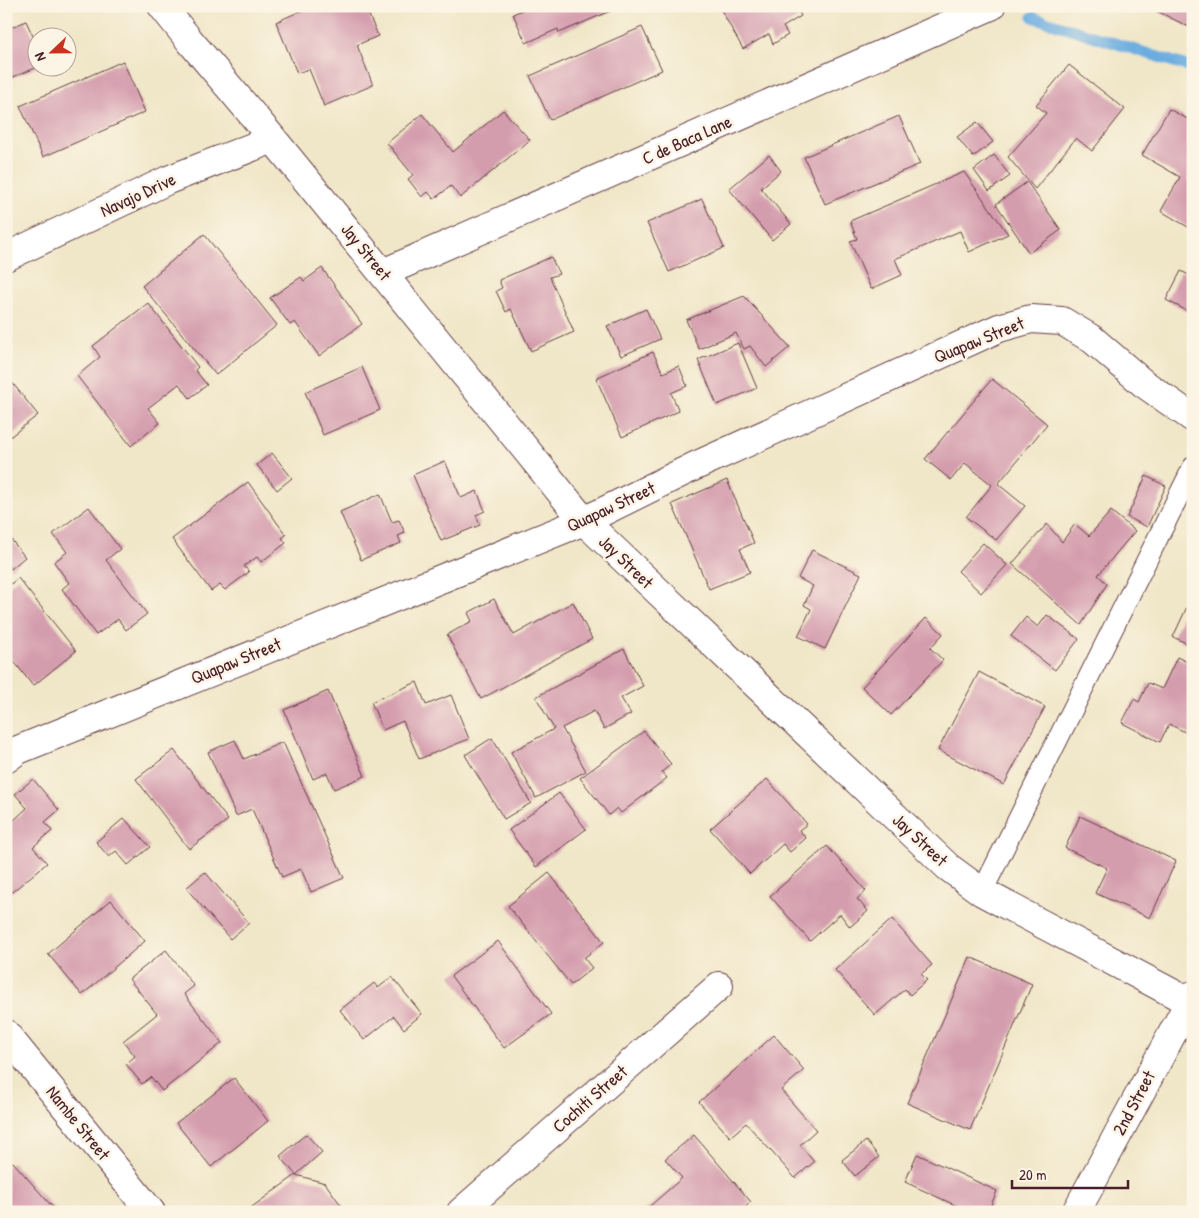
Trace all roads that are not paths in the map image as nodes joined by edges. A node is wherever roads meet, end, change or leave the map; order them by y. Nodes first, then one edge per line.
1 (162, 6) edge
2 (991, 6) edge
3 (273, 139) junction
4 (6, 257) edge
5 (383, 273) junction
6 (1193, 418) edge
7 (1193, 468) edge
8 (584, 521) junction
9 (6, 759) edge
10 (982, 892) junction
11 (719, 986) dead end
12 (1192, 1000) edge
13 (6, 1034) edge
14 (150, 1212) edge
15 (461, 1212) edge
16 (1076, 1212) edge

1 - 3 street, Jay Street
2 - 5 street, C de Baca Lane
3 - 4 street, Navajo Drive
3 - 5 street, Jay Street
5 - 8 street, Jay Street
6 - 8 street, Quapaw Street
7 - 10 lane
8 - 9 street, Quapaw Street
8 - 10 street, Jay Street
10 - 12 street, Jay Street
11 - 15 street, Cochiti Street
12 - 16 street, 2nd Street
13 - 14 street, Nambe Street

